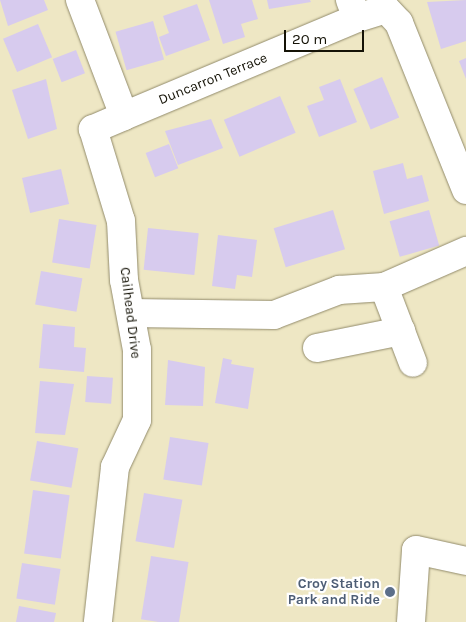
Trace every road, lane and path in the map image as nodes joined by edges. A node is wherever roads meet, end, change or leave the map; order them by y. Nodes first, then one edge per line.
1 (80, 0) edge
2 (353, 9) edge
3 (124, 116) junction
4 (466, 190) edge
5 (466, 251) edge
6 (384, 287) junction
7 (131, 313) junction
8 (401, 331) junction
9 (317, 348) dead end
10 (413, 363) dead end
11 (466, 561) edge
12 (98, 622) edge
13 (411, 622) edge

1 - 3 street
2 - 3 street, Duncarron Terrace
2 - 4 street, Duncarron Terrace
3 - 7 street, Cailhead Drive
5 - 6 street
6 - 7 street
6 - 8 street
7 - 12 street, Cailhead Drive
8 - 9 street
8 - 10 street
11 - 13 street

